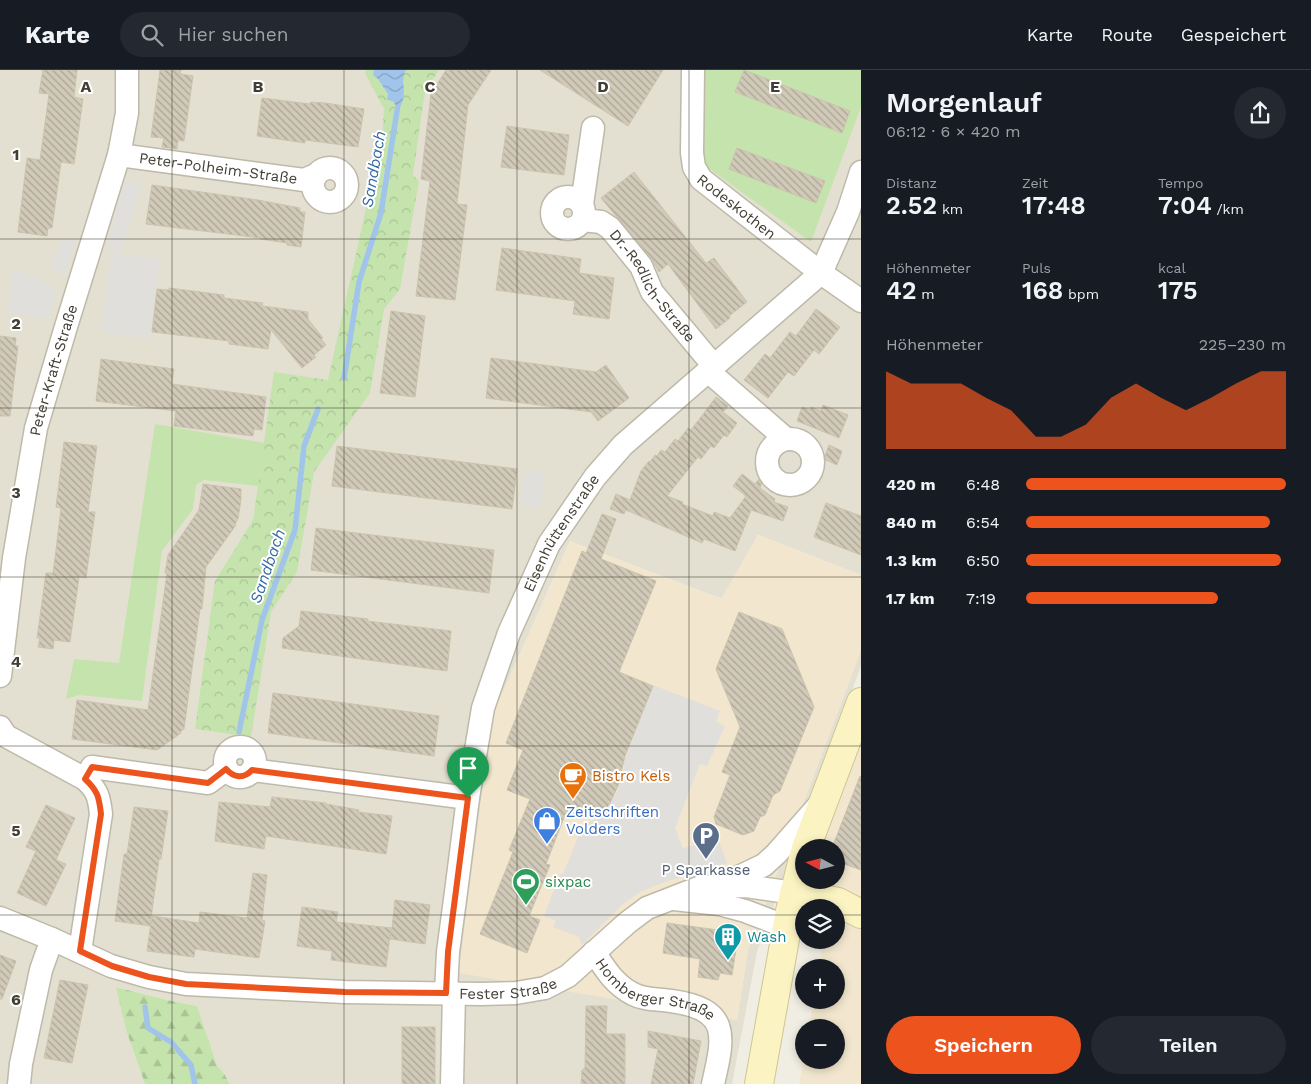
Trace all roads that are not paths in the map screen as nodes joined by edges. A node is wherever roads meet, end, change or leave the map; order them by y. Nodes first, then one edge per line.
1 (127, 70) edge
2 (693, 70) edge
3 (593, 128) dead end
4 (119, 154) junction
5 (861, 172) edge
6 (316, 175) dead end
7 (821, 273) junction
8 (861, 300) edge
9 (711, 368) junction
10 (786, 439) dead end
11 (0, 676) edge
12 (861, 702) edge
13 (0, 727) edge
14 (85, 779) junction
15 (468, 798) junction
16 (822, 801) junction
17 (809, 839) edge
18 (721, 886) junction
19 (795, 889) edge
20 (794, 893) junction
21 (670, 899) junction
22 (861, 914) edge
23 (0, 918) edge
24 (861, 920) edge
25 (845, 924) edge
26 (795, 927) edge
27 (52, 939) junction
28 (80, 951) junction
29 (594, 952) junction
30 (450, 993) junction
31 (19, 1084) edge
32 (452, 1084) edge
33 (713, 1084) edge
34 (758, 1084) edge

1 - 4 street, Peter-Kraft-Straße
2 - 7 street, Rodeskothen
3 - 9 street, Dr.-Redlich-Straße
4 - 6 street, Peter-Polheim-Straße
4 - 11 street, Peter-Kraft-Straße
5 - 7 street, Eisenhüttenstraße
7 - 8 street, Rodeskothen
7 - 9 street, Eisenhüttenstraße
9 - 10 street, Dr.-Redlich-Straße
9 - 15 street, Eisenhüttenstraße
12 - 16 main road
13 - 14 street
14 - 15 street
14 - 28 street
15 - 30 street, Eisenhüttenstraße
16 - 17 main road
16 - 18 street, Fester Straße
18 - 20 street, Fester Straße
18 - 21 street, Fester Straße
19 - 20 main road
20 - 22 main road
20 - 26 main road
21 - 26 street, Fester Straße
21 - 29 street, Fester Straße
23 - 27 street, Fester Straße
24 - 25 main road
26 - 34 main road
27 - 28 street, Fester Straße
27 - 31 street
28 - 30 street, Fester Straße
29 - 30 street, Fester Straße
29 - 33 street, Homberger Straße
30 - 32 street, Eisenhüttenstraße

